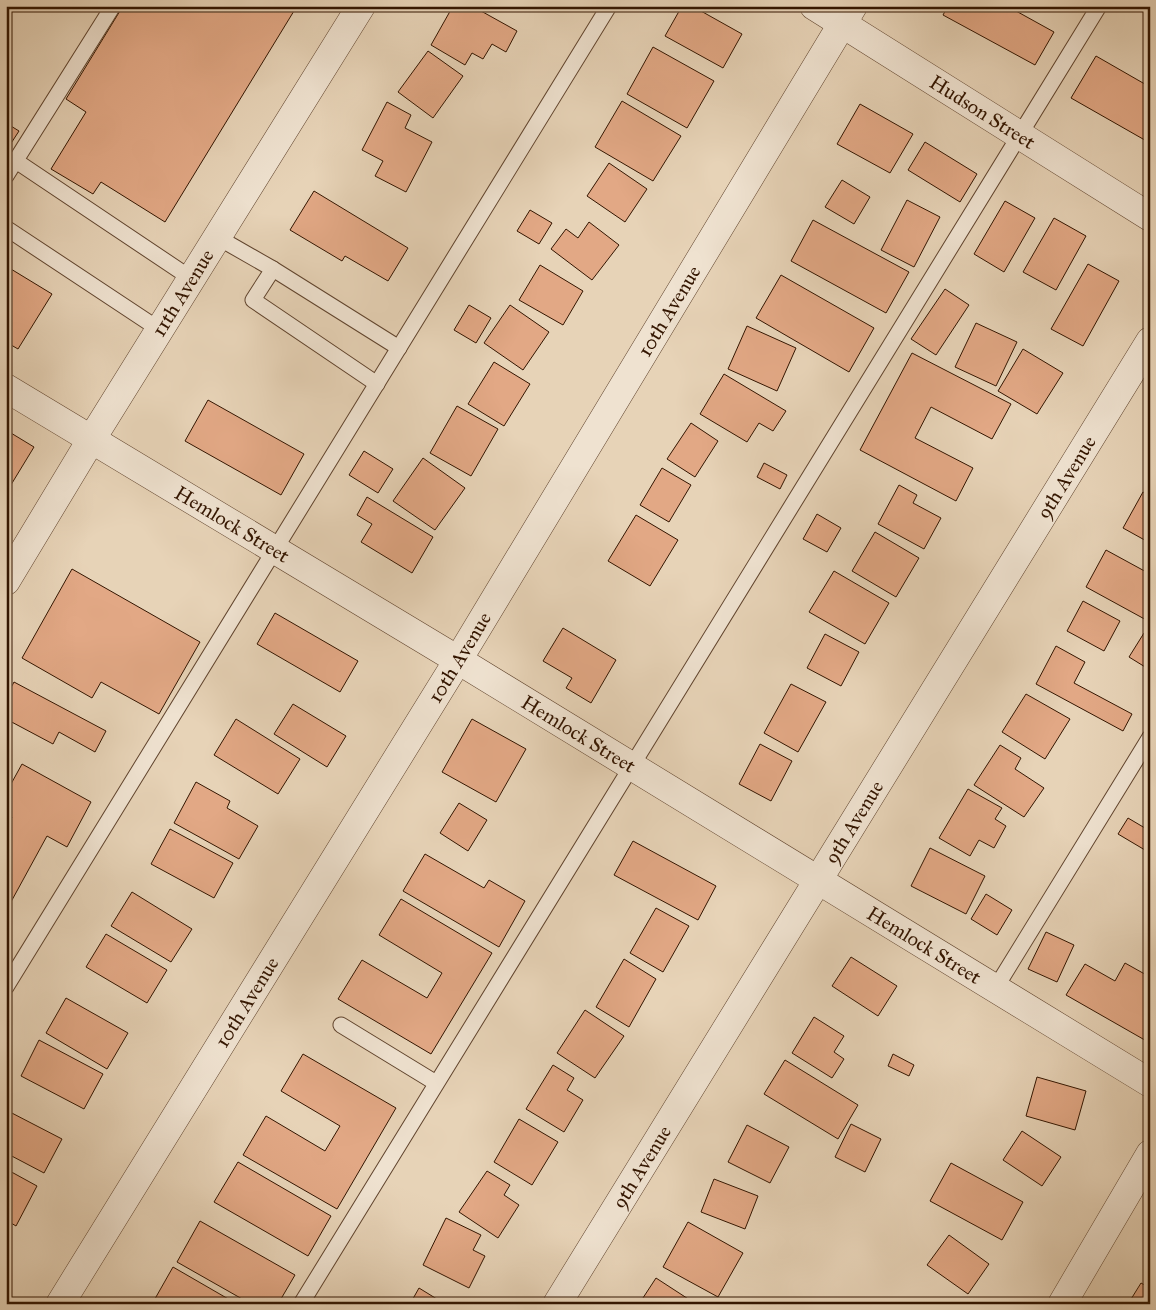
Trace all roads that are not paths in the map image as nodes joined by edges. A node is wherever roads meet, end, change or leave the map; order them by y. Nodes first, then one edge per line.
1 (113, 6) edge
2 (361, 6) edge
3 (609, 6) edge
4 (814, 6) edge
5 (1099, 6) edge
6 (848, 15) edge
7 (1020, 135) junction
8 (16, 161) junction
9 (6, 176) edge
10 (1150, 217) edge
11 (6, 228) edge
12 (217, 237) junction
13 (273, 269) junction
14 (192, 279) junction
15 (160, 330) junction
16 (1150, 340) edge
17 (399, 348) junction
18 (377, 384) junction
19 (6, 388) edge
20 (91, 440) junction
21 (275, 550) junction
22 (6, 581) edge
23 (458, 660) junction
24 (1150, 737) edge
25 (631, 766) junction
26 (817, 880) junction
27 (6, 987) edge
28 (995, 988) junction
29 (341, 1025) dead end
30 (436, 1083) junction
31 (1150, 1083) edge
32 (1150, 1154) edge
33 (60, 1304) edge
34 (301, 1304) edge
35 (557, 1304) edge
36 (1062, 1304) edge

1 - 8 lane
2 - 12 street, 11th Avenue
3 - 17 lane
4 - 6 street, Hudson Street
5 - 7 lane
6 - 7 street, Hudson Street
6 - 23 street, 10th Avenue
7 - 10 street, Hudson Street
7 - 25 lane
8 - 9 lane
8 - 14 lane
11 - 15 lane
12 - 13 lane
12 - 14 street, 11th Avenue
13 - 17 lane
13 - 18 lane
14 - 15 street, 11th Avenue
15 - 20 street, 11th Avenue
16 - 26 street, 9th Avenue
17 - 18 lane
18 - 21 lane
19 - 20 street, Hemlock Street
20 - 21 street, Hemlock Street
20 - 22 street, 11th Avenue
21 - 23 street, Hemlock Street
21 - 27 lane
23 - 25 street, Hemlock Street
23 - 33 street, 10th Avenue
24 - 28 lane
25 - 26 street, Hemlock Street
25 - 30 lane
26 - 28 street, Hemlock Street
26 - 35 street, 9th Avenue
28 - 31 street, Hemlock Street
29 - 30 lane
30 - 34 lane
32 - 36 street

